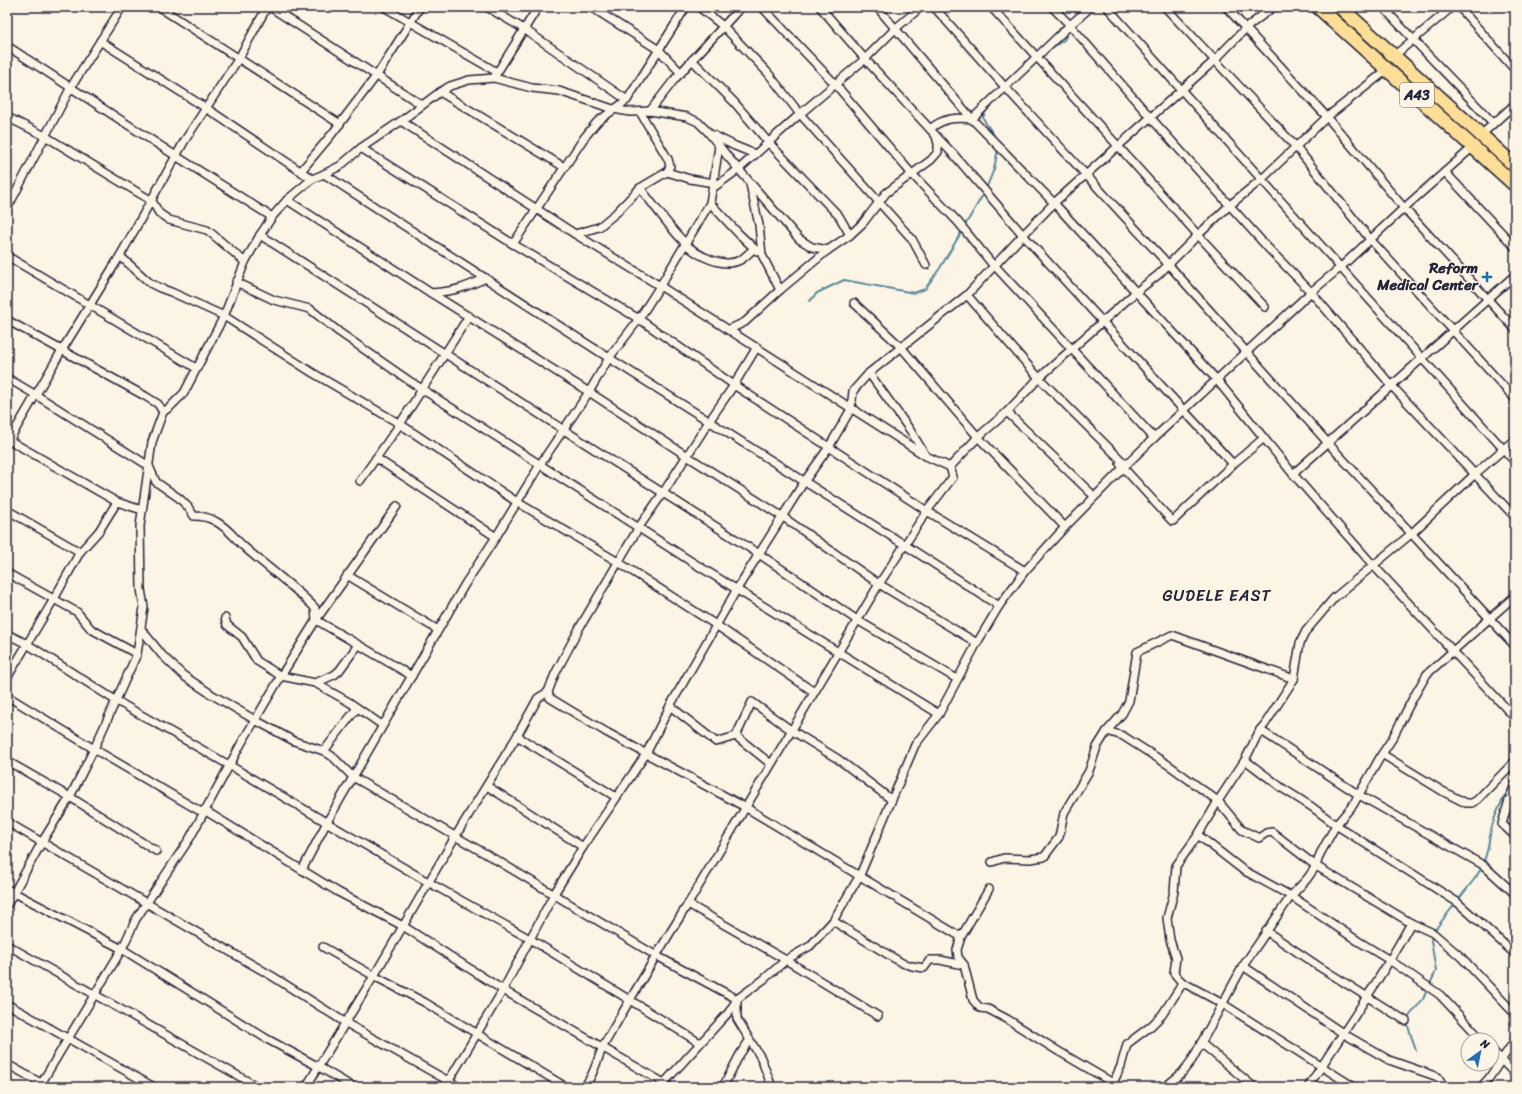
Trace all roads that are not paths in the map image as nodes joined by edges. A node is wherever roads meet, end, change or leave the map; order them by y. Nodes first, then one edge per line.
1 (122, 7) edge
2 (159, 7) edge
3 (269, 7) edge
4 (384, 7) edge
5 (420, 7) edge
6 (487, 7) edge
7 (538, 7) edge
8 (591, 7) edge
9 (686, 7) edge
10 (699, 7) edge
11 (741, 7) edge
12 (762, 7) edge
13 (820, 7) edge
14 (877, 7) edge
15 (921, 7) edge
16 (934, 7) edge
17 (991, 7) edge
18 (1052, 7) edge
19 (1091, 7) edge
20 (1107, 7) edge
21 (1165, 7) edge
22 (1226, 7) edge
23 (1273, 7) edge
24 (1318, 7) edge
25 (1340, 7) edge
26 (1383, 7) edge
27 (1452, 7) edge
28 (1459, 7) edge
29 (410, 22) junction
30 (1070, 25) junction
31 (723, 26) junction
32 (896, 28) junction
33 (1246, 28) junction
34 (524, 29) junction
35 (1412, 40) junction
36 (100, 41) junction
37 (7, 46) edge
38 (659, 50) junction
39 (1395, 55) junction
40 (239, 58) junction
41 (1036, 58) junction
42 (865, 59) junction
43 (692, 60) junction
44 (1214, 61) junction
45 (1388, 69) junction
46 (1515, 70) edge
47 (681, 73) junction
48 (377, 75) junction
49 (495, 75) junction
50 (836, 85) junction
51 (71, 87) junction
52 (1005, 87) junction
53 (1181, 90) junction
54 (440, 92) junction
55 (627, 100) junction
56 (1515, 104) edge
57 (422, 105) junction
58 (206, 108) junction
59 (613, 109) junction
60 (650, 111) junction
61 (640, 112) junction
62 (800, 114) junction
63 (1327, 116) junction
64 (7, 117) edge
65 (1150, 117) junction
66 (972, 119) junction
67 (401, 121) junction
68 (1493, 123) junction
69 (340, 124) junction
70 (930, 129) junction
71 (708, 132) junction
72 (1481, 135) junction
73 (46, 136) junction
74 (936, 136) junction
75 (769, 143) junction
76 (719, 146) junction
77 (1118, 146) junction
78 (1296, 147) junction
79 (1473, 147) junction
80 (361, 148) junction
81 (755, 154) junction
82 (176, 156) junction
83 (1515, 166) edge
84 (564, 167) junction
85 (739, 169) junction
86 (301, 171) junction
87 (667, 172) junction
88 (1445, 172) junction
89 (911, 173) junction
90 (324, 174) junction
91 (1087, 174) junction
92 (312, 179) junction
93 (1262, 179) junction
94 (750, 182) junction
95 (1515, 185) edge
96 (714, 186) junction
97 (640, 188) junction
98 (287, 200) junction
99 (152, 201) junction
100 (878, 201) junction
101 (710, 203) junction
102 (1054, 203) junction
103 (1230, 205) junction
104 (1404, 208) junction
105 (7, 209) edge
106 (536, 209) junction
107 (272, 217) junction
108 (575, 234) junction
109 (260, 235) junction
110 (850, 235) junction
111 (1023, 235) junction
112 (1198, 235) junction
113 (1370, 239) junction
114 (513, 244) junction
115 (685, 244) junction
116 (1515, 247) edge
117 (754, 249) junction
118 (828, 250) junction
119 (762, 255) junction
120 (7, 256) edge
121 (120, 256) junction
122 (245, 262) junction
123 (1168, 264) junction
124 (926, 265) dead end
125 (994, 265) junction
126 (1341, 267) junction
127 (1515, 276) edge
128 (486, 278) junction
129 (236, 282) junction
130 (660, 286) junction
131 (780, 290) junction
132 (1136, 292) junction
133 (1311, 292) junction
134 (431, 293) junction
135 (967, 295) junction
136 (1488, 298) junction
137 (854, 303) dead end
138 (90, 305) junction
139 (1265, 307) dead end
140 (224, 316) junction
141 (469, 316) junction
142 (639, 319) junction
143 (7, 320) edge
144 (1103, 322) junction
145 (1515, 329) edge
146 (728, 330) junction
147 (1454, 331) junction
148 (901, 347) junction
149 (757, 348) junction
150 (62, 350) junction
151 (1072, 350) junction
152 (1246, 352) junction
153 (446, 353) junction
154 (610, 358) junction
155 (1422, 359) junction
156 (196, 368) junction
157 (869, 373) junction
158 (7, 378) edge
159 (1039, 378) junction
160 (1217, 380) junction
161 (734, 385) junction
162 (1391, 386) junction
163 (589, 392) junction
164 (36, 395) junction
165 (1515, 399) edge
166 (851, 409) junction
167 (1184, 410) junction
168 (163, 412) junction
169 (1007, 412) junction
170 (710, 420) junction
171 (400, 424) junction
172 (564, 430) junction
173 (978, 437) junction
174 (1154, 438) junction
175 (1264, 438) junction
176 (1515, 439) edge
177 (8, 441) edge
178 (1328, 442) junction
179 (829, 447) junction
180 (1504, 450) junction
181 (686, 456) junction
182 (926, 456) junction
183 (376, 458) junction
184 (1515, 462) edge
185 (541, 463) junction
186 (1122, 464) junction
187 (1233, 464) junction
188 (149, 466) junction
189 (950, 467) junction
190 (1293, 474) junction
191 (1475, 474) junction
192 (360, 481) dead end
193 (804, 482) junction
194 (663, 493) junction
195 (1094, 496) junction
196 (117, 502) junction
197 (517, 502) junction
198 (397, 506) dead end
199 (7, 510) edge
200 (142, 510) junction
201 (928, 511) junction
202 (783, 517) junction
203 (1515, 517) edge
204 (638, 527) junction
205 (1065, 527) junction
206 (1411, 534) junction
207 (496, 537) junction
208 (905, 545) junction
209 (80, 552) junction
210 (759, 554) junction
211 (618, 562) junction
212 (1373, 565) junction
213 (1025, 571) junction
214 (7, 574) edge
215 (348, 575) junction
216 (879, 584) junction
217 (737, 589) junction
218 (1515, 596) edge
219 (54, 599) junction
220 (999, 606) junction
221 (225, 618) dead end
222 (1489, 618) junction
223 (316, 620) junction
224 (857, 620) junction
225 (716, 625) junction
226 (141, 629) junction
227 (438, 630) junction
228 (7, 634) edge
229 (977, 643) junction
230 (27, 644) junction
231 (358, 645) junction
232 (1515, 646) edge
233 (1454, 651) junction
234 (839, 652) junction
235 (137, 654) junction
236 (281, 676) junction
237 (412, 676) junction
238 (7, 678) edge
239 (957, 679) junction
240 (1294, 679) junction
241 (315, 683) junction
242 (548, 692) junction
243 (814, 692) junction
244 (7, 696) edge
245 (115, 700) junction
246 (670, 706) junction
247 (357, 708) junction
248 (939, 714) junction
249 (1515, 718) edge
250 (254, 720) junction
251 (382, 725) junction
252 (791, 730) junction
253 (1260, 730) junction
254 (1106, 731) junction
255 (518, 736) junction
256 (736, 736) junction
257 (94, 749) junction
258 (324, 751) junction
259 (646, 754) junction
260 (1382, 754) junction
261 (1244, 760) junction
262 (7, 761) edge
263 (1515, 761) edge
264 (771, 764) junction
265 (229, 765) junction
266 (353, 777) junction
267 (1515, 784) edge
268 (487, 786) junction
269 (1359, 795) junction
270 (70, 797) junction
271 (616, 797) junction
272 (892, 800) junction
273 (1218, 801) junction
274 (745, 807) junction
275 (201, 810) junction
276 (7, 822) edge
277 (327, 822) junction
278 (1336, 825) junction
279 (1198, 835) junction
280 (1515, 836) edge
281 (455, 837) junction
282 (42, 842) junction
283 (583, 847) junction
284 (156, 851) dead end
285 (992, 862) dead end
286 (1316, 866) junction
287 (302, 870) junction
288 (860, 875) junction
289 (428, 882) junction
290 (7, 888) edge
291 (990, 889) dead end
292 (14, 893) junction
293 (554, 894) junction
294 (1515, 894) edge
295 (1291, 896) junction
296 (688, 904) junction
297 (7, 905) edge
298 (833, 921) junction
299 (1411, 923) junction
300 (403, 926) junction
301 (1266, 931) junction
302 (962, 937) junction
303 (530, 939) junction
304 (7, 945) edge
305 (323, 947) dead end
306 (1515, 954) edge
307 (655, 955) junction
308 (786, 960) junction
309 (1391, 960) junction
310 (964, 965) junction
311 (1243, 966) junction
312 (374, 976) junction
313 (1182, 982) junction
314 (503, 990) junction
315 (1367, 997) junction
316 (737, 999) junction
317 (630, 1000) junction
318 (7, 1004) edge
319 (1223, 1004) junction
320 (1515, 1014) edge
321 (878, 1016) dead end
322 (1406, 1020) dead end
323 (346, 1023) junction
324 (1475, 1032) edge
325 (477, 1033) junction
326 (1344, 1034) junction
327 (1515, 1040) edge
328 (749, 1041) junction
329 (700, 1043) junction
330 (1200, 1043) junction
331 (603, 1047) junction
332 (1500, 1059) joint
333 (7, 1064) edge
334 (1321, 1066) junction
335 (319, 1067) junction
336 (1492, 1072) edge
337 (1515, 1074) edge
338 (447, 1084) edge
339 (40, 1085) edge
340 (48, 1087) edge
341 (154, 1087) edge
342 (258, 1087) edge
343 (306, 1087) edge
344 (353, 1087) edge
345 (459, 1087) edge
346 (566, 1087) edge
347 (584, 1087) edge
348 (723, 1087) edge
349 (772, 1087) edge
350 (1165, 1087) edge
351 (1254, 1087) edge
352 (1308, 1087) edge
353 (1354, 1087) edge
354 (1443, 1087) edge
355 (1481, 1087) edge

1 - 36 street
2 - 40 street
3 - 40 street
3 - 48 street
4 - 29 street
5 - 29 street
6 - 34 street
7 - 34 street
8 - 38 street
9 - 38 street
10 - 31 street
11 - 31 street
12 - 50 street
13 - 42 street
14 - 32 street
15 - 32 street
16 - 52 street
17 - 41 street
18 - 30 street
19 - 30 street
20 - 53 street
21 - 44 street
22 - 33 street
23 - 33 street
24 - 45 highway, A43
25 - 39 highway, A43
26 - 35 street
27 - 35 street
28 - 46 street
29 - 48 street
29 - 49 street
30 - 41 street
30 - 65 street
31 - 43 street
31 - 62 street
32 - 42 street
32 - 66 street
33 - 44 street
33 - 63 street
34 - 49 street
34 - 55 street
35 - 39 street
35 - 68 street
36 - 51 street
36 - 58 street
37 - 51 street
38 - 47 street
38 - 55 street
39 - 72 highway, A43
40 - 58 street
40 - 69 street
41 - 52 street
41 - 77 street
42 - 50 street
42 - 70 street
43 - 47 street
43 - 75 street
44 - 53 street
44 - 78 street
45 - 63 street
45 - 79 highway, A43
47 - 60 street
48 - 57 street
48 - 69 street
49 - 54 street
49 - 59 street
50 - 62 street
50 - 89 street
51 - 73 street
51 - 82 street
52 - 66 street
52 - 91 street
53 - 65 street
53 - 93 street
54 - 57 street
54 - 84 street
55 - 59 street
56 - 68 street
57 - 67 street
58 - 82 street
58 - 86 street
59 - 61 street
59 - 84 street
60 - 61 street
60 - 71 street
61 - 87 street
62 - 75 street
62 - 100 street
63 - 78 street
63 - 104 street
64 - 73 street
65 - 77 street
65 - 103 street
66 - 70 street
66 - 102 street
67 - 80 street
67 - 106 street
68 - 72 street
69 - 86 street
70 - 74 street
71 - 76 street
71 - 81 street
72 - 83 highway, A43
73 - 99 street
73 - 105 street
74 - 89 street
74 - 111 street
75 - 81 street
75 - 110 street
76 - 85 street
76 - 96 street
77 - 91 street
77 - 112 street
78 - 93 street
78 - 113 street
79 - 88 street
79 - 95 highway, A43
80 - 90 street
80 - 114 street
81 - 85 street
82 - 99 street
82 - 107 street
84 - 106 street
85 - 94 street
85 - 96 street
86 - 92 street
87 - 96 street
87 - 97 street
88 - 104 street
88 - 116 street
89 - 100 street
89 - 125 street
90 - 92 street
90 - 128 street
91 - 102 street
91 - 123 street
92 - 98 street
93 - 103 street
93 - 126 street
94 - 118 street
94 - 119 street
96 - 101 street
97 - 108 street
97 - 115 street
98 - 107 street
98 - 134 street
99 - 121 street
99 - 122 street
100 - 110 street
100 - 124 street
101 - 115 street
101 - 117 street
102 - 111 street
102 - 132 street
103 - 112 street
103 - 133 street
104 - 113 street
104 - 136 street
106 - 108 street
106 - 114 street
107 - 109 street
108 - 130 street
109 - 122 street
109 - 153 street
110 - 118 street
111 - 125 street
111 - 144 street
112 - 123 street
112 - 139 street
113 - 126 street
113 - 147 street
114 - 142 street
115 - 117 street
115 - 130 street
117 - 119 street
118 - 131 street
119 - 131 street
120 - 138 street
121 - 138 street
121 - 140 street
122 - 129 street
123 - 132 street
123 - 152 street
125 - 135 street
125 - 151 street
126 - 133 street
126 - 155 street
127 - 136 street
128 - 134 street
128 - 154 street
129 - 140 street
129 - 185 street
130 - 142 street
130 - 146 street
131 - 146 street
132 - 144 street
132 - 160 street
133 - 152 street
133 - 162 street
134 - 141 street
135 - 148 street
135 - 159 street
136 - 145 street
136 - 147 street
137 - 148 street
138 - 150 street
138 - 156 street
140 - 156 street
140 - 171 street
141 - 153 street
141 - 163 street
142 - 154 street
142 - 161 street
143 - 150 street
144 - 151 street
144 - 167 street
146 - 149 street
147 - 155 street
147 - 165 street
148 - 157 street
148 - 173 street
149 - 161 street
149 - 166 street
150 - 164 street
150 - 168 street
151 - 159 street
151 - 174 street
152 - 160 street
152 - 178 street
153 - 171 street
153 - 172 street
154 - 163 street
154 - 170 street
155 - 162 street
155 - 180 street
156 - 168 street
157 - 166 street
157 - 182 street
158 - 164 street
159 - 169 street
159 - 186 street
160 - 167 street
160 - 175 street
161 - 170 street
161 - 179 street
162 - 178 street
162 - 191 street
163 - 172 street
163 - 181 street
164 - 177 street
164 - 188 street
166 - 179 street
166 - 182 street
167 - 174 street
167 - 187 street
168 - 188 street
169 - 173 street
169 - 195 street
170 - 181 street
170 - 193 street
171 - 183 street
171 - 197 street
172 - 185 street
172 - 194 street
173 - 189 street
173 - 205 street
174 - 186 street
175 - 187 street
175 - 190 street
176 - 180 street
177 - 196 street
178 - 190 street
178 - 206 street
179 - 193 street
179 - 201 street
180 - 184 street
180 - 191 street
181 - 194 street
181 - 202 street
182 - 189 street
183 - 192 street
183 - 207 street
185 - 197 street
185 - 204 street
186 - 187 street
186 - 195 street
188 - 200 street
188 - 223 street
189 - 201 street
190 - 212 street
191 - 203 street
191 - 206 street
193 - 202 street
193 - 208 street
194 - 204 street
194 - 210 street
195 - 205 street
196 - 200 street
196 - 209 street
197 - 207 street
197 - 211 street
198 - 215 street
199 - 209 street
200 - 226 street
201 - 208 street
201 - 213 street
202 - 210 street
202 - 216 street
204 - 211 street
204 - 217 street
205 - 213 street
206 - 212 street
206 - 222 street
207 - 227 street
208 - 216 street
208 - 220 street
209 - 219 street
210 - 217 street
210 - 224 street
211 - 225 street
211 - 242 street
212 - 233 street
212 - 240 street
213 - 220 street
214 - 219 street
215 - 223 street
215 - 227 street
216 - 224 street
216 - 229 street
217 - 225 street
217 - 234 street
218 - 222 street
219 - 230 street
219 - 235 street
220 - 229 street
221 - 236 street
222 - 232 street
222 - 233 street
223 - 231 street
223 - 236 street
224 - 234 street
224 - 239 street
225 - 243 street
225 - 246 street
226 - 235 street
226 - 250 street
227 - 237 street
228 - 230 street
229 - 239 street
230 - 238 street
230 - 245 street
231 - 237 street
231 - 241 street
233 - 249 street
233 - 260 street
234 - 243 street
234 - 248 street
235 - 245 street
236 - 241 street
236 - 250 street
237 - 251 street
239 - 248 street
240 - 253 street
240 - 254 street
241 - 247 street
242 - 255 street
242 - 259 street
243 - 252 street
244 - 257 street
245 - 257 street
245 - 265 street
246 - 256 street
246 - 259 street
247 - 251 street
247 - 258 street
248 - 272 street
250 - 258 street
250 - 265 street
251 - 266 street
252 - 256 street
252 - 264 street
252 - 272 street
253 - 261 street
253 - 269 street
254 - 273 street
254 - 285 street
255 - 268 street
255 - 271 street
256 - 264 street
257 - 270 street
257 - 275 street
258 - 266 street
259 - 271 street
259 - 274 street
260 - 263 street
260 - 269 street
261 - 273 street
261 - 278 street
262 - 270 street
264 - 274 street
265 - 275 street
265 - 277 street
266 - 277 street
266 - 281 street
267 - 280 street
268 - 281 street
268 - 283 street
269 - 278 street
269 - 294 street
270 - 282 street
270 - 284 street
271 - 283 street
272 - 288 street
273 - 279 street
273 - 286 street
274 - 288 street
274 - 296 street
275 - 287 street
275 - 339 street
276 - 282 street
277 - 287 street
277 - 289 street
278 - 286 street
278 - 306 street
279 - 295 street
279 - 313 street
281 - 289 street
281 - 293 street
282 - 292 street
282 - 323 street
283 - 293 street
286 - 295 street
286 - 299 street
287 - 300 street
288 - 298 street
288 - 302 street
289 - 300 street
289 - 303 street
290 - 292 street
291 - 302 street
292 - 297 street
292 - 335 street
293 - 303 street
293 - 307 street
295 - 301 street
295 - 309 street
296 - 307 street
296 - 308 street
298 - 308 street
298 - 310 street
299 - 309 street
299 - 320 street
300 - 312 street
300 - 314 street
301 - 311 street
301 - 315 street
302 - 310 street
303 - 314 street
303 - 317 street
304 - 342 street
305 - 312 street
307 - 316 street
307 - 317 street
308 - 316 street
308 - 321 street
309 - 315 street
309 - 324 street
310 - 313 street
311 - 319 street
311 - 326 street
312 - 323 street
312 - 325 street
313 - 319 street
314 - 325 street
314 - 331 street
315 - 322 street
315 - 326 street
316 - 328 street
316 - 329 street
317 - 329 street
317 - 331 street
318 - 341 street
319 - 330 street
319 - 334 street
323 - 335 street
323 - 338 street
325 - 338 street
325 - 346 street
326 - 334 street
326 - 354 street
327 - 332 street
328 - 348 street
328 - 349 street
329 - 331 street
330 - 350 street
330 - 351 street
331 - 347 street
332 - 337 street
333 - 339 street
334 - 352 street
334 - 353 street
335 - 343 street
335 - 344 street
336 - 355 street
338 - 345 street
339 - 340 street

